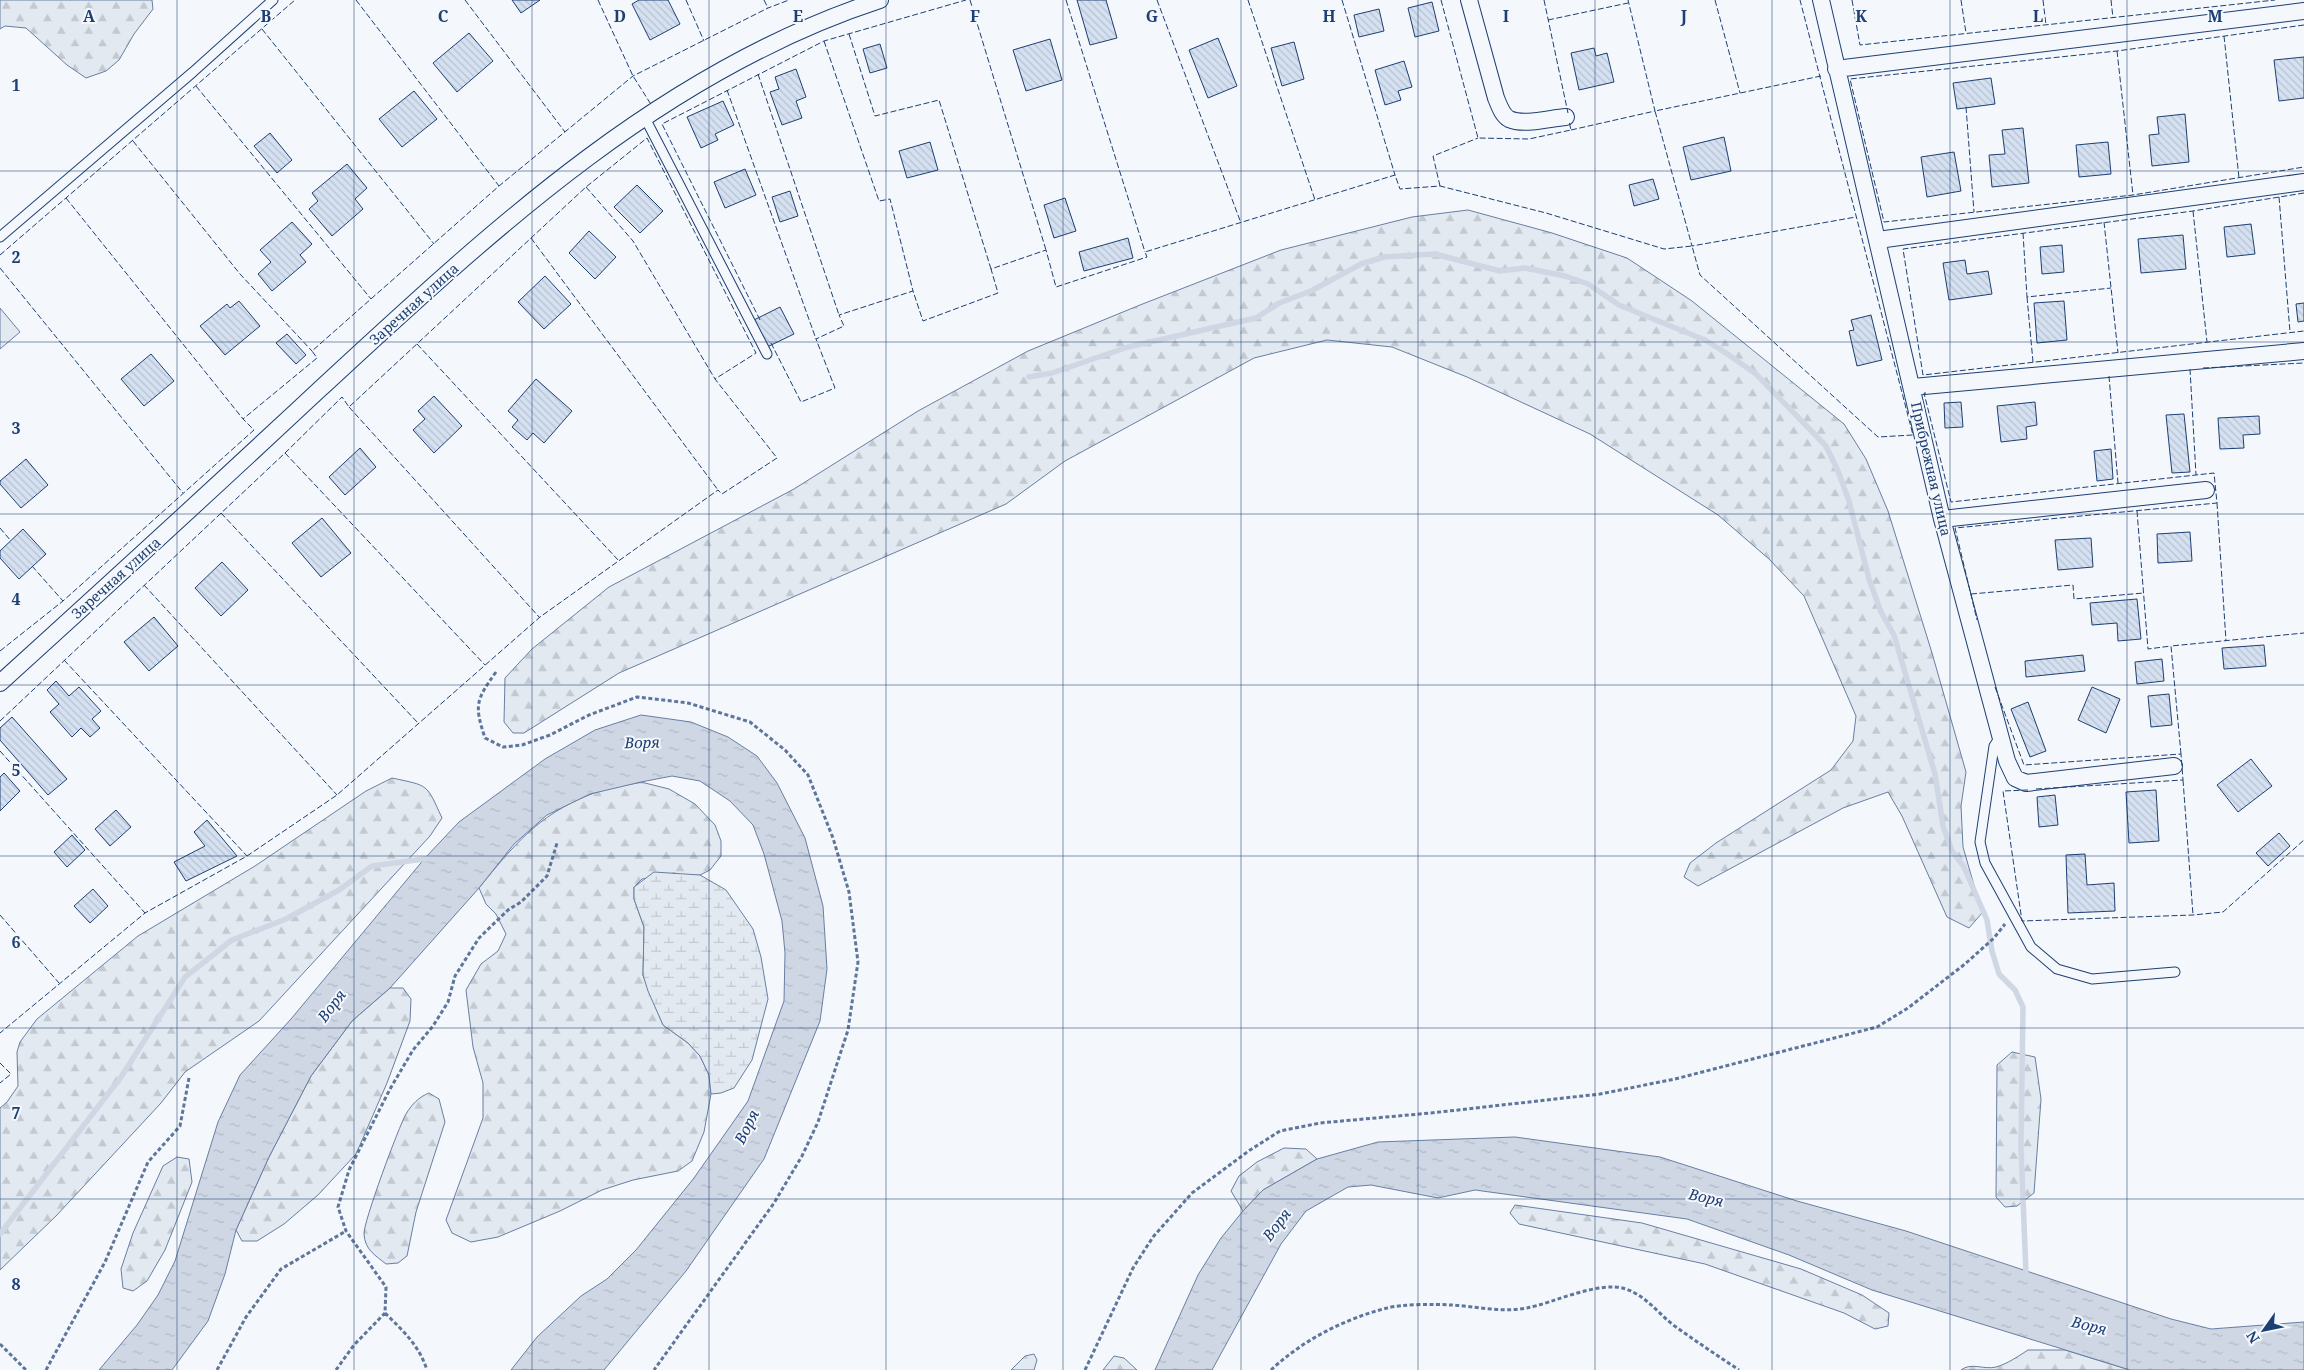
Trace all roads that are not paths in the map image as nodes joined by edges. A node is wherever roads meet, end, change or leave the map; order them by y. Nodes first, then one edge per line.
1 (273, 0) edge
2 (880, 0) edge
3 (1469, 0) edge
4 (1821, 0) edge
5 (2304, 11) edge
6 (1836, 69) junction
7 (1566, 117) dead end
8 (645, 118) junction
9 (2304, 182) edge
10 (0, 237) edge
11 (1878, 240) junction
12 (2304, 351) edge
13 (767, 354) dead end
14 (1913, 387) junction
15 (2206, 490) dead end
16 (1942, 519) junction
17 (0, 683) edge
18 (2000, 736) junction
19 (2174, 766) dead end
20 (2175, 972) dead end

1 - 10 lane
2 - 8 street, Заречная улица
3 - 7 street
4 - 6 street, Прибрежная улица
5 - 6 street
6 - 11 street, Прибрежная улица
8 - 13 lane
8 - 17 street, Заречная улица
9 - 11 street
11 - 14 street, Прибрежная улица
12 - 14 street
14 - 16 street, Прибрежная улица
15 - 16 street
16 - 18 street, Прибрежная улица
18 - 19 street, Прибрежная улица
18 - 20 lane

